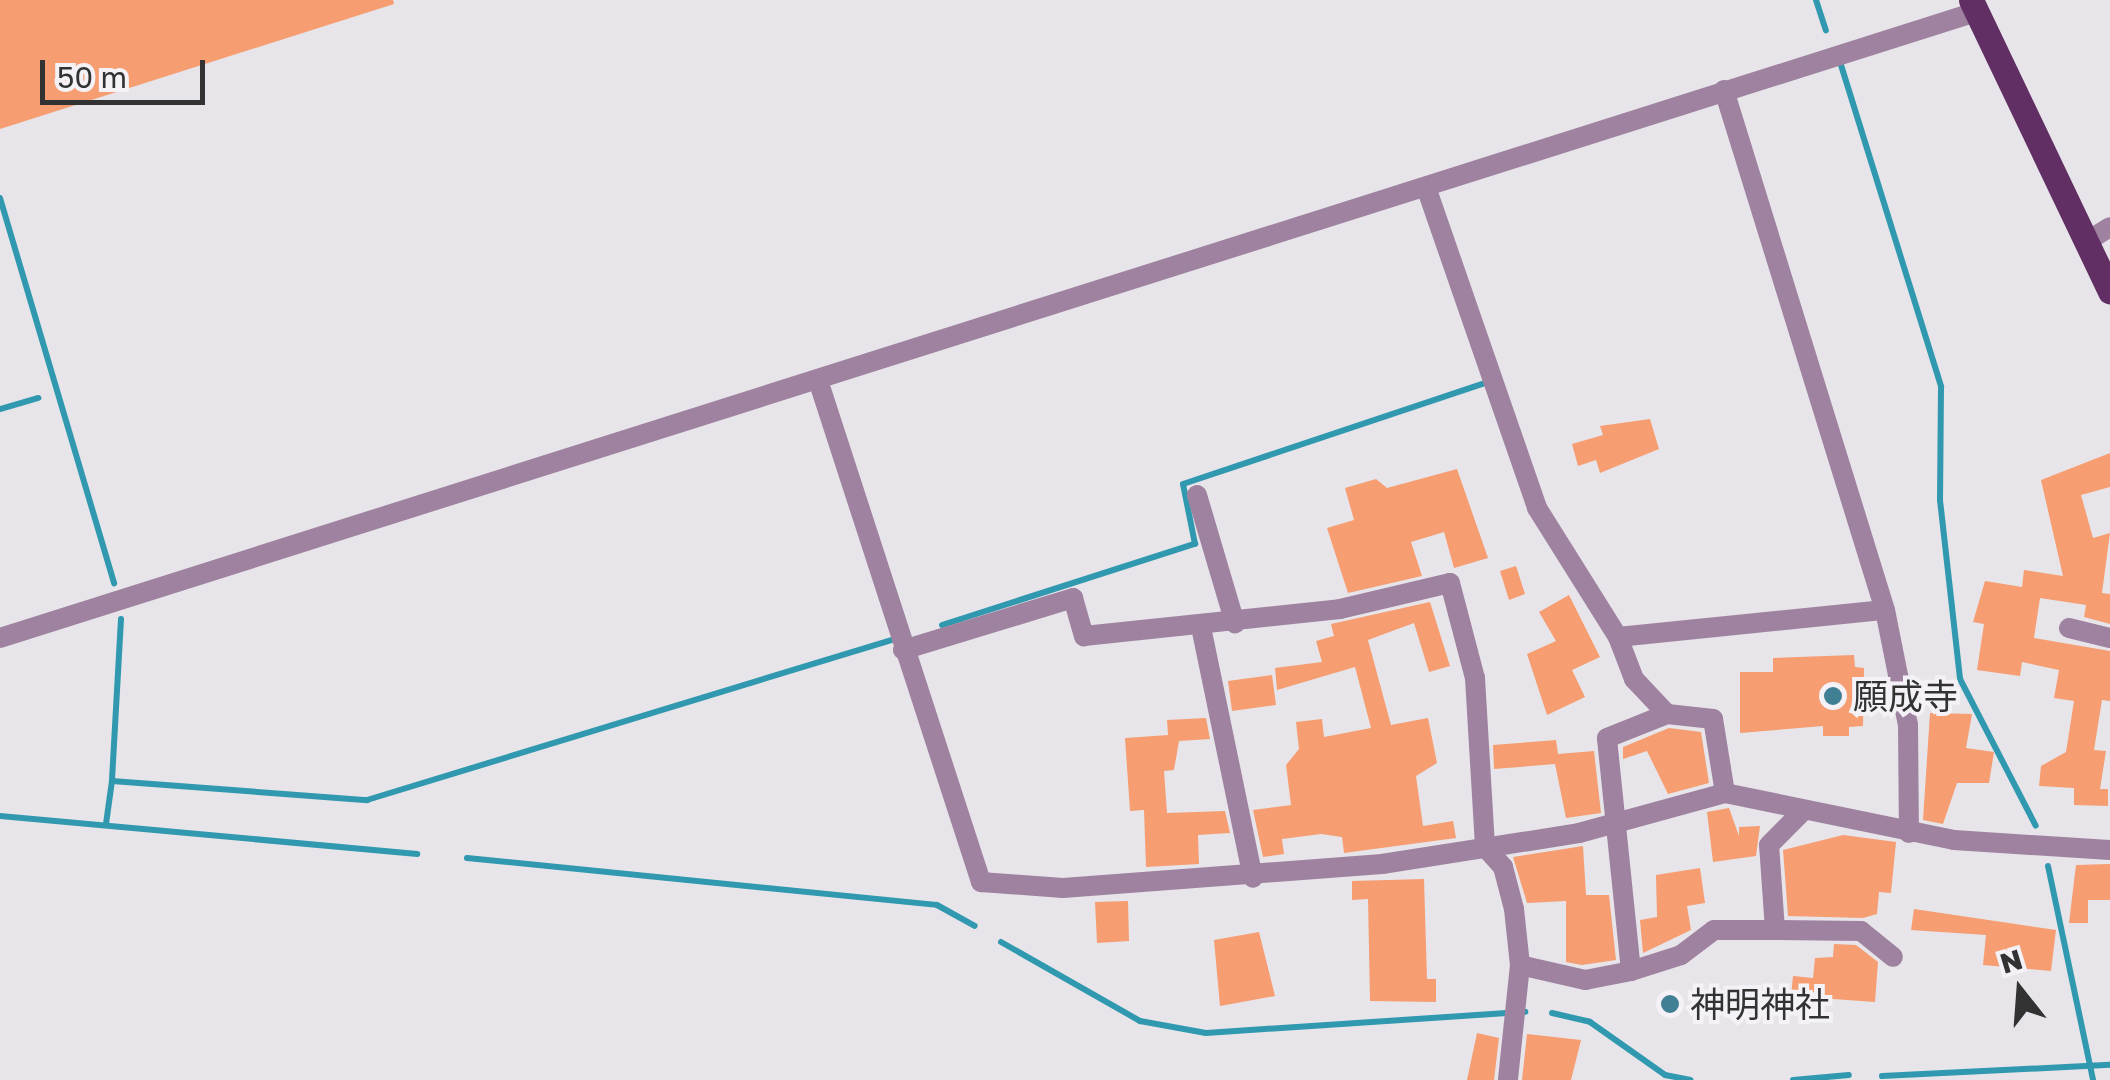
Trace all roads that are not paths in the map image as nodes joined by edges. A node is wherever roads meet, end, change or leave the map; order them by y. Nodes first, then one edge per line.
1 (1973, 6) edge
2 (1724, 90) junction
3 (1426, 187) junction
4 (2110, 227) edge
5 (2086, 242) junction
6 (2110, 292) edge
7 (818, 380) junction
8 (1197, 495) dead end
9 (1885, 610) junction
10 (1235, 622) junction
11 (1201, 627) junction
12 (2070, 628) dead end
13 (1618, 637) junction
14 (0, 638) edge
15 (2110, 638) edge
16 (903, 650) junction
17 (1667, 714) junction
18 (1725, 793) junction
19 (1800, 814) junction
20 (1619, 822) junction
21 (1909, 833) junction
22 (1485, 847) junction
23 (2110, 850) edge
24 (1252, 878) junction
25 (1775, 930) junction
26 (1893, 957) dead end
27 (1520, 965) junction
28 (1631, 971) junction
29 (1508, 1080) edge

1 - 2 street
1 - 5 main road
2 - 3 street
2 - 9 street
3 - 7 street
3 - 13 street
4 - 5 street
5 - 6 main road
7 - 14 street
7 - 16 street
8 - 10 street
9 - 13 street
9 - 21 street
10 - 11 street
10 - 22 street
11 - 16 street
11 - 24 street
12 - 15 street
13 - 17 street
16 - 24 street
17 - 18 street
17 - 20 street
18 - 19 street
18 - 20 street
19 - 21 street
19 - 25 street
20 - 22 street
20 - 28 street
21 - 23 street
22 - 24 street
22 - 27 street
25 - 26 street
25 - 28 street
27 - 28 street
27 - 29 street

